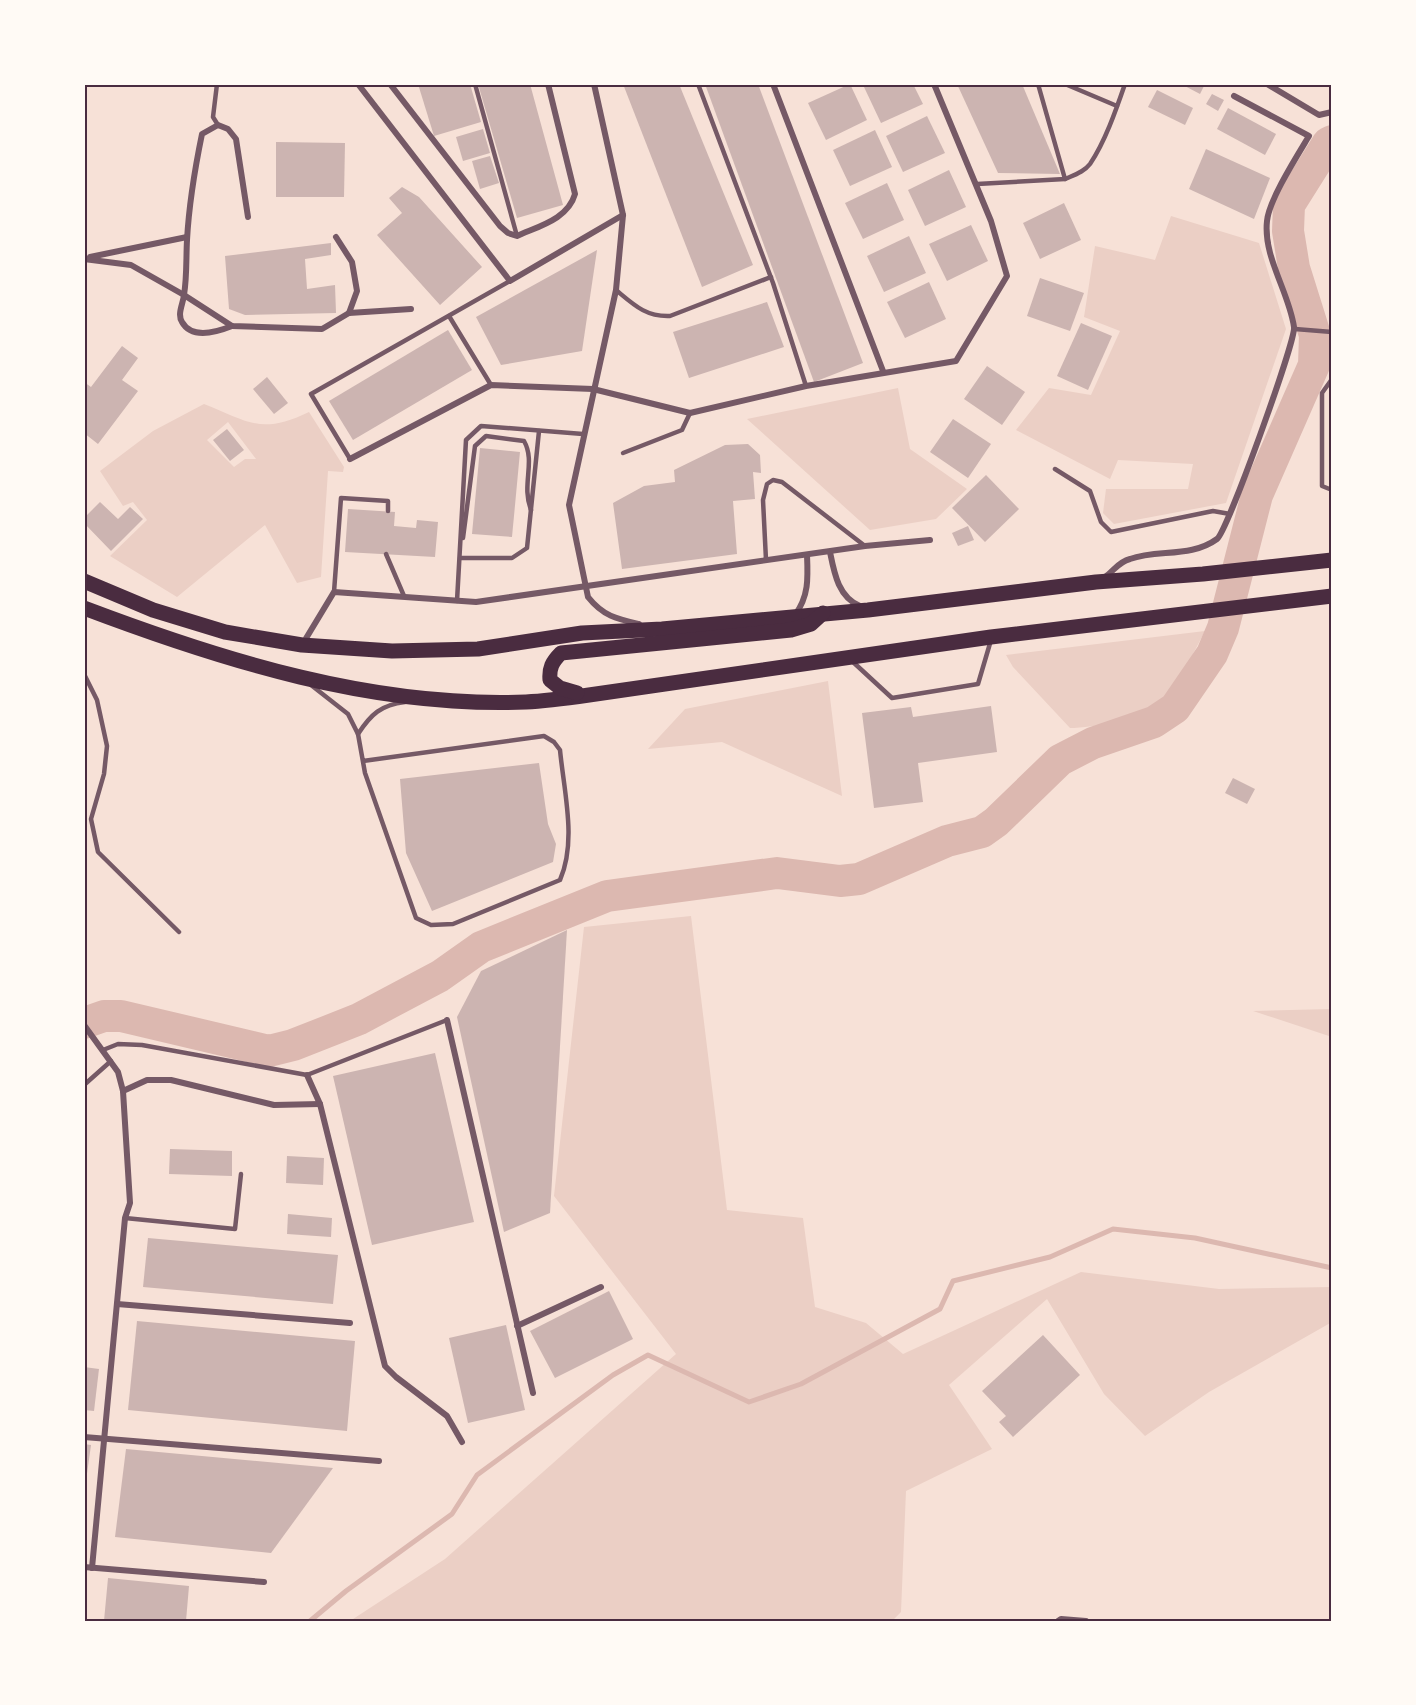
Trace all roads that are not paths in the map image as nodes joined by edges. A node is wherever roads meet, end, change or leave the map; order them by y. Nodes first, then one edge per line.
1 (218, 84) edge
2 (358, 84) edge
3 (390, 84) edge
4 (475, 84) edge
5 (548, 84) edge
6 (594, 84) edge
7 (698, 84) edge
8 (773, 84) edge
9 (934, 84) edge
10 (1038, 84) edge
11 (1065, 84) edge
12 (1125, 84) edge
13 (1267, 84) edge
14 (1234, 96) dead end
15 (1117, 106) junction
16 (1332, 112) edge
17 (218, 124) junction
18 (1065, 179) junction
19 (977, 184) junction
20 (623, 214) junction
21 (248, 217) dead end
22 (517, 236) junction
23 (187, 237) junction
24 (336, 237) dead end
25 (84, 259) edge
26 (771, 277) junction
27 (510, 281) junction
28 (616, 290) junction
29 (184, 295) junction
30 (411, 309) dead end
31 (349, 313) junction
32 (449, 316) junction
33 (232, 326) junction
34 (1297, 329) junction
35 (1332, 332) edge
36 (883, 371) junction
37 (1332, 379) edge
38 (491, 385) junction
39 (806, 386) junction
40 (594, 389) junction
41 (690, 413) junction
42 (539, 431) junction
43 (583, 434) junction
44 (623, 453) dead end
45 (350, 459) joint
46 (1055, 469) dead end
47 (1332, 490) edge
48 (531, 510) junction
49 (388, 511) dead end
50 (1230, 514) junction
51 (930, 540) dead end
52 (865, 546) junction
53 (830, 552) junction
54 (386, 554) dead end
55 (807, 555) junction
56 (460, 558) junction
57 (766, 560) junction
58 (1332, 560) edge
59 (84, 581) edge
60 (1096, 582) junction
61 (585, 587) junction
62 (334, 592) junction
63 (404, 596) junction
64 (1332, 596) edge
65 (457, 601) junction
66 (84, 608) edge
67 (868, 610) junction
68 (823, 613) junction
69 (794, 615) junction
70 (662, 629) junction
71 (991, 637) junction
72 (302, 645) junction
73 (848, 657) junction
74 (84, 674) edge
75 (295, 676) junction
76 (589, 695) junction
77 (434, 699) junction
78 (358, 734) junction
79 (363, 761) junction
80 (179, 932) dead end
81 (447, 1020) joint
82 (84, 1025) edge
83 (103, 1050) junction
84 (111, 1061) junction
85 (306, 1075) junction
86 (84, 1085) edge
87 (123, 1091) junction
88 (320, 1104) junction
89 (241, 1174) dead end
90 (125, 1218) junction
91 (602, 1287) dead end
92 (117, 1304) junction
93 (350, 1323) dead end
94 (517, 1326) junction
95 (532, 1393) dead end
96 (84, 1437) edge
97 (104, 1439) junction
98 (462, 1442) dead end
99 (379, 1461) dead end
100 (84, 1567) edge
101 (92, 1568) junction
102 (264, 1582) dead end
103 (1058, 1621) edge
104 (1086, 1621) edge

1 - 17 lane
2 - 27 street
3 - 22 street
4 - 22 lane
5 - 22 street
6 - 20 street
7 - 26 lane
8 - 36 street
9 - 19 street
10 - 18 lane
11 - 15 lane
12 - 15 lane
13 - 16 street
14 - 34 street
15 - 18 lane
17 - 21 street
17 - 23 street
18 - 19 lane
19 - 36 street
20 - 27 street
20 - 28 street
23 - 25 street
23 - 29 street
24 - 31 street
25 - 29 street
26 - 28 lane
26 - 39 lane
27 - 32 lane
28 - 40 street
29 - 33 street
29 - 33 street
30 - 31 street
31 - 33 street
32 - 38 lane
32 - 45 lane
34 - 35 lane
34 - 50 street
36 - 39 street
37 - 47 lane
38 - 40 street
38 - 45 street
39 - 41 street
40 - 41 street
40 - 43 street
41 - 44 lane
42 - 43 lane
42 - 48 lane
42 - 56 lane
43 - 61 street
46 - 50 lane
48 - 56 lane
48 - 56 lane
49 - 62 lane
50 - 60 street
51 - 52 street
52 - 53 street
52 - 57 lane
53 - 55 street
53 - 67 street
54 - 63 lane
55 - 57 street
55 - 69 street
56 - 65 lane
57 - 61 street
58 - 60 main road
59 - 72 main road
60 - 67 main road
61 - 65 street
61 - 70 street
62 - 63 street
62 - 72 street
63 - 65 street
64 - 71 main road
66 - 75 main road
67 - 68 main road
68 - 69 main road
68 - 76 main road
69 - 70 main road
70 - 72 main road
71 - 73 main road
71 - 73 lane
73 - 76 main road
74 - 80 lane
75 - 77 main road
75 - 78 lane
76 - 77 main road
77 - 78 lane
78 - 79 lane
79 - 79 lane
81 - 85 lane
81 - 94 street
82 - 83 street
83 - 84 street
83 - 85 lane
84 - 86 lane
84 - 87 street
85 - 88 street
87 - 88 street
87 - 90 street
88 - 98 street
89 - 90 lane
90 - 92 street
91 - 94 street
92 - 93 street
92 - 97 street
94 - 95 street
96 - 97 street
97 - 99 street
97 - 101 street
100 - 101 street
101 - 102 street
103 - 104 street

